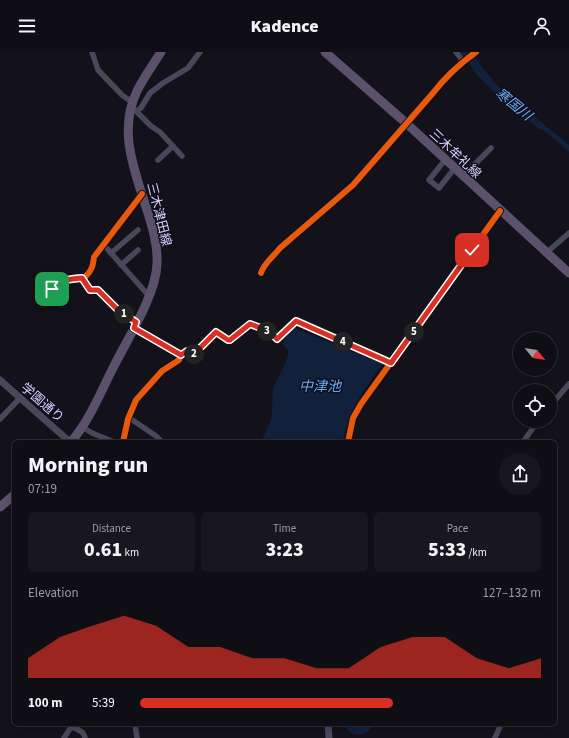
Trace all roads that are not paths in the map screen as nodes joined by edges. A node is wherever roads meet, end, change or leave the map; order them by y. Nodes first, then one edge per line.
1 (92, 52) edge
2 (161, 52) edge
3 (200, 52) edge
4 (325, 52) edge
5 (456, 52) edge
6 (476, 52) edge
7 (463, 61) junction
8 (133, 108) junction
9 (406, 123) junction
10 (173, 146) junction
11 (491, 148) dead end
12 (182, 156) dead end
13 (158, 160) dead end
14 (445, 160) junction
15 (454, 169) junction
16 (462, 176) junction
17 (142, 194) junction
18 (500, 211) junction
19 (138, 230) dead end
20 (569, 233) edge
21 (103, 244) junction
22 (138, 250) dead end
23 (546, 252) junction
24 (111, 253) junction
25 (121, 265) junction
26 (261, 273) dead end
27 (569, 273) edge
28 (82, 278) junction
29 (52, 289) dead end
30 (149, 296) junction
31 (296, 321) road end
32 (135, 325) junction
33 (391, 363) junction
34 (0, 380) edge
35 (569, 384) edge
36 (20, 398) junction
37 (557, 398) edge
38 (128, 417) junction
39 (0, 418) edge
40 (82, 427) junction
41 (533, 428) edge
42 (69, 440) edge
43 (72, 440) edge
44 (109, 440) edge
45 (123, 440) edge
46 (160, 440) edge
47 (348, 440) edge
48 (524, 440) edge
49 (12, 497) edge
50 (0, 507) edge
51 (72, 726) edge
52 (135, 726) edge
53 (328, 726) edge
54 (500, 726) edge
55 (64, 738) edge
56 (85, 738) edge
57 (137, 738) edge
58 (329, 738) edge
59 (495, 738) edge

1 - 8 street
2 - 8 main road, 三木津田線
3 - 8 street
4 - 9 main road, 三木牟礼線
5 - 7 street
6 - 7 street
7 - 9 street
8 - 10 street
8 - 17 main road, 三木津田線
9 - 14 main road, 三木牟礼線
9 - 26 street
10 - 12 street
10 - 13 street
11 - 16 street
14 - 15 main road, 三木牟礼線
14 - 15 street
15 - 16 main road, 三木牟礼線
16 - 18 main road, 三木牟礼線
17 - 21 street
17 - 30 main road, 三木津田線
18 - 23 main road, 三木牟礼線
18 - 33 street
19 - 24 street
20 - 23 street
21 - 24 street
21 - 28 street
22 - 25 street
23 - 27 main road, 三木牟礼線
24 - 25 street
25 - 30 street
28 - 29 street
28 - 32 street
30 - 32 main road, 三木津田線
31 - 33 street
32 - 38 street
32 - 40 main road, 三木津田線
33 - 47 street
34 - 36 street, 学園通り
35 - 37 street
36 - 39 street
36 - 42 street, 学園通り
38 - 45 street
38 - 46 street
40 - 43 main road, 三木津田線
40 - 44 street
41 - 48 street
49 - 50 main road
51 - 55 street
51 - 56 street
52 - 57 street
53 - 58 street
54 - 59 street

